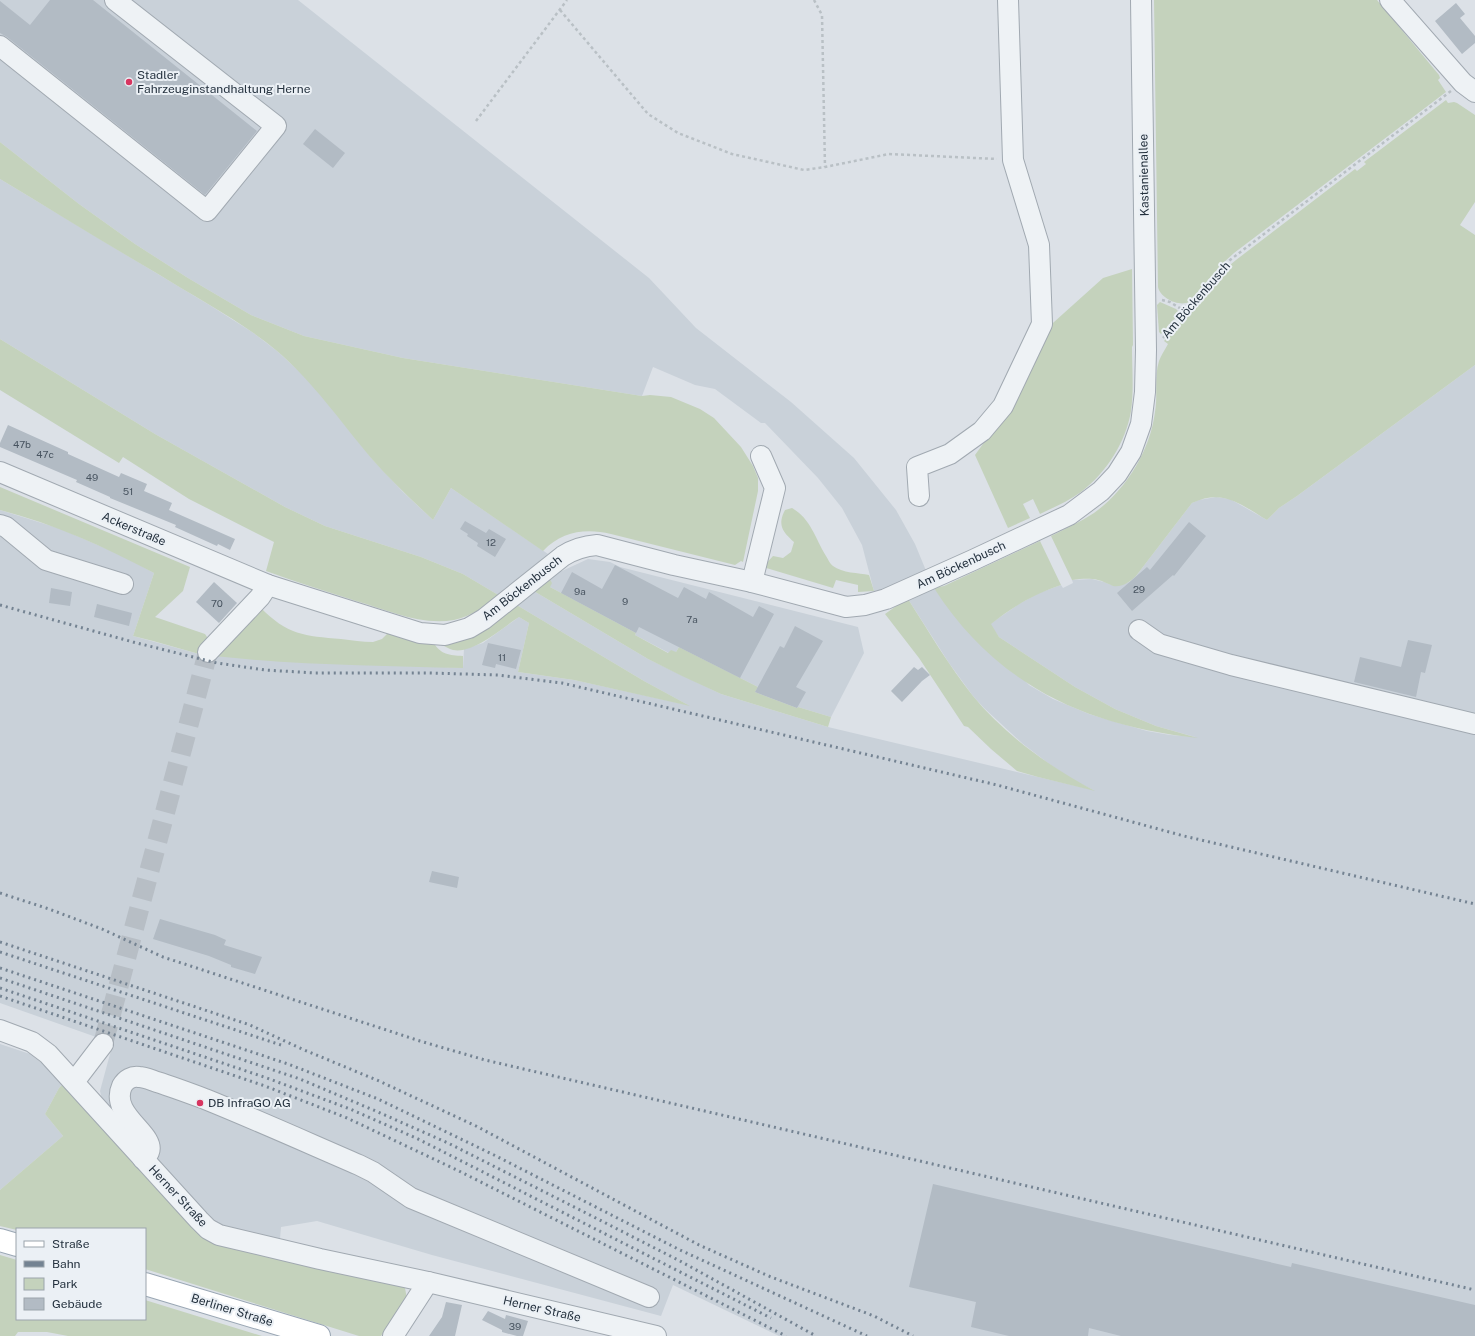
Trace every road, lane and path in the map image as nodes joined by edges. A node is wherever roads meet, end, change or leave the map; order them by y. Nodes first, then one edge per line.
1 (115, 0) edge
2 (567, 0) edge
3 (814, 0) edge
4 (1008, 0) edge
5 (1141, 0) edge
6 (1390, 0) edge
7 (560, 10) junction
8 (0, 46) edge
9 (1471, 83) edge
10 (476, 121) dead end
11 (1013, 160) junction
12 (826, 167) junction
13 (1146, 298) junction
14 (1186, 312) junction
15 (1146, 350) junction
16 (761, 456) dead end
17 (0, 472) edge
18 (919, 496) dead end
19 (0, 524) edge
20 (752, 582) junction
21 (123, 584) dead end
22 (268, 585) junction
23 (1139, 630) dead end
24 (208, 652) tunnel mouth
25 (1475, 724) edge
26 (0, 1030) edge
27 (103, 1044) tunnel mouth
28 (74, 1082) junction
29 (143, 1159) junction
30 (0, 1240) edge
31 (16, 1245) edge
32 (428, 1282) junction
33 (146, 1284) edge
34 (649, 1297) dead end
35 (319, 1336) edge
36 (393, 1336) edge
37 (656, 1336) edge

1 - 8 street
2 - 7 path
3 - 12 path
4 - 11 street
5 - 13 street, Kastanienallee
6 - 9 street
7 - 10 path
7 - 12 path
9 - 14 path, Am Böckenbusch
11 - 12 path
11 - 18 street
13 - 14 path
13 - 15 street, Kastanienallee
14 - 15 path, Am Böckenbusch
15 - 20 street, Am Böckenbusch
16 - 20 street
17 - 22 street, Ackerstraße
19 - 21 street
20 - 22 street, Am Böckenbusch
22 - 24 street
23 - 25 street
26 - 28 street, Herner Straße
27 - 28 street
28 - 29 street, Herner Straße
29 - 32 street, Herner Straße
29 - 34 street
30 - 31 main road
32 - 36 street
32 - 37 street, Herner Straße
33 - 35 main road, Berliner Straße

